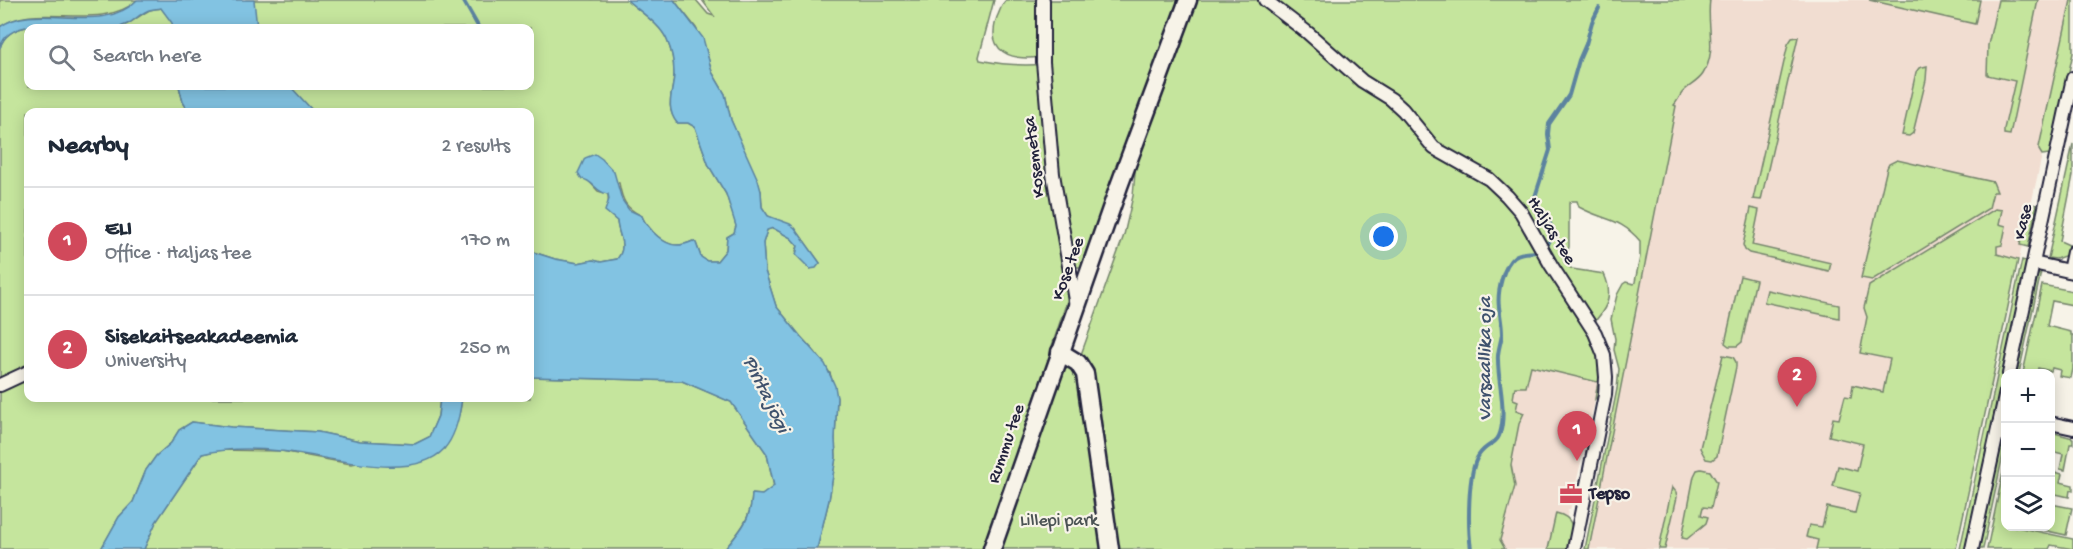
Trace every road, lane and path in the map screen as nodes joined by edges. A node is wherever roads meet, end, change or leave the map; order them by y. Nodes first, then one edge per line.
1 (1042, 0) edge
2 (1188, 0) edge
3 (1265, 0) edge
4 (2073, 78) edge
5 (2073, 252) edge
6 (2033, 263) junction
7 (2071, 271) edge
8 (1076, 308) junction
9 (1060, 352) junction
10 (2010, 369) edge
11 (24, 374) edge
12 (0, 385) edge
13 (2001, 423) edge
14 (2055, 424) edge
15 (2073, 428) edge
16 (992, 549) edge
17 (1110, 549) edge
18 (1574, 549) edge
19 (1972, 549) edge

1 - 8 street, Kosemetsa
2 - 8 main road, Kose tee
3 - 18 street, Haljas tee
4 - 6 street, Kase
5 - 7 street
6 - 7 street
6 - 10 street, Kase
8 - 9 main road, Kose tee
9 - 16 main road, Rummu tee
9 - 17 main road
11 - 12 street
13 - 19 street
14 - 15 street

